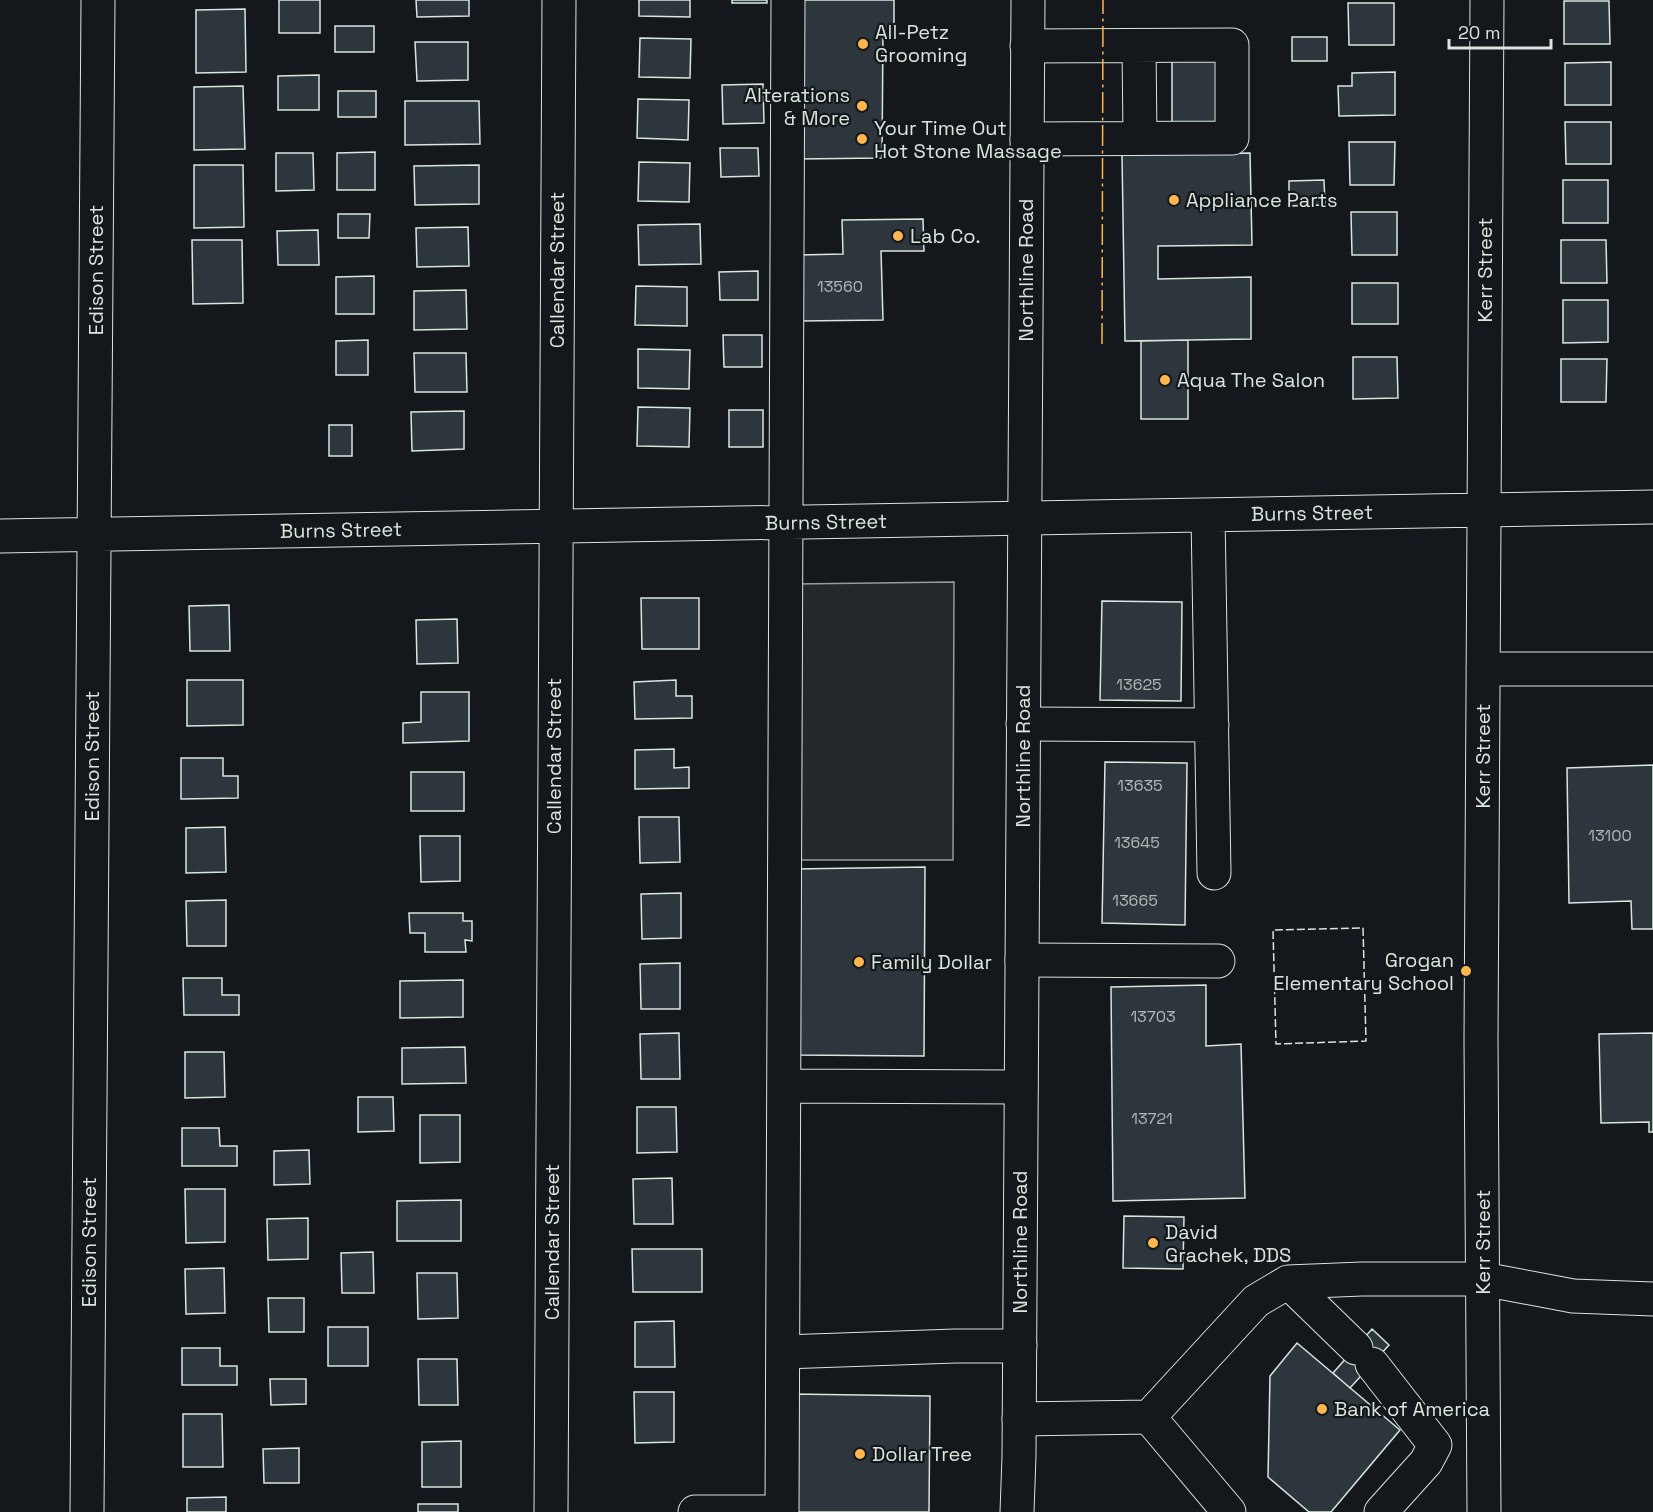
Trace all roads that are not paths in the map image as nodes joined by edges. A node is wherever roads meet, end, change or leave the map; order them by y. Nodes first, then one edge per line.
1 (98, 0) edge
2 (559, 0) edge
3 (788, 0) edge
4 (1028, 0) edge
5 (1487, 0) edge
6 (1028, 46) junction
7 (1139, 46) junction
8 (1140, 138) junction
9 (1027, 139) junction
10 (1653, 507) edge
11 (1484, 510) junction
12 (1208, 515) junction
13 (1024, 519) junction
14 (786, 523) junction
15 (555, 527) junction
16 (94, 534) junction
17 (0, 536) edge
18 (1483, 669) junction
19 (1653, 669) edge
20 (1023, 724) junction
21 (1212, 725) junction
22 (1214, 873) dead end
23 (1022, 960) junction
24 (1218, 961) dead end
25 (784, 1086) junction
26 (1021, 1087) junction
27 (1483, 1279) junction
28 (1288, 1282) junction
29 (1653, 1299) edge
30 (1020, 1346) junction
31 (783, 1352) junction
32 (1149, 1417) junction
33 (1019, 1419) junction
34 (87, 1512) edge
35 (551, 1512) edge
36 (695, 1512) edge
37 (782, 1512) edge
38 (1017, 1512) edge
39 (1229, 1512) edge
40 (1381, 1512) edge
41 (1484, 1512) edge

1 - 16 street, Edison Street
2 - 15 street, Callendar Street
3 - 14 street
4 - 6 street, Northline Road
5 - 11 street, Kerr Street
6 - 7 street
6 - 9 street, Northline Road
7 - 8 street
7 - 8 street
8 - 9 street
9 - 13 street, Northline Road
10 - 11 street, Burns Street
11 - 12 street, Burns Street
11 - 18 street, Kerr Street
12 - 13 street, Burns Street
12 - 21 street
13 - 14 street, Burns Street
13 - 20 street, Northline Road
14 - 15 street, Burns Street
14 - 25 street
15 - 16 street, Burns Street
15 - 35 street, Callendar Street
16 - 17 street, Burns Street
16 - 34 street, Edison Street
18 - 19 street
18 - 27 street, Kerr Street
20 - 21 street
20 - 23 street, Northline Road
21 - 22 street
23 - 24 street
23 - 26 street, Northline Road
25 - 26 street
25 - 31 street
26 - 30 street, Northline Road
27 - 28 street
27 - 29 street
27 - 41 street, Kerr Street
28 - 32 street
28 - 40 street
30 - 31 street
30 - 33 street, Northline Road
31 - 37 street
32 - 33 street
32 - 39 street
33 - 38 street, Northline Road
36 - 37 street

